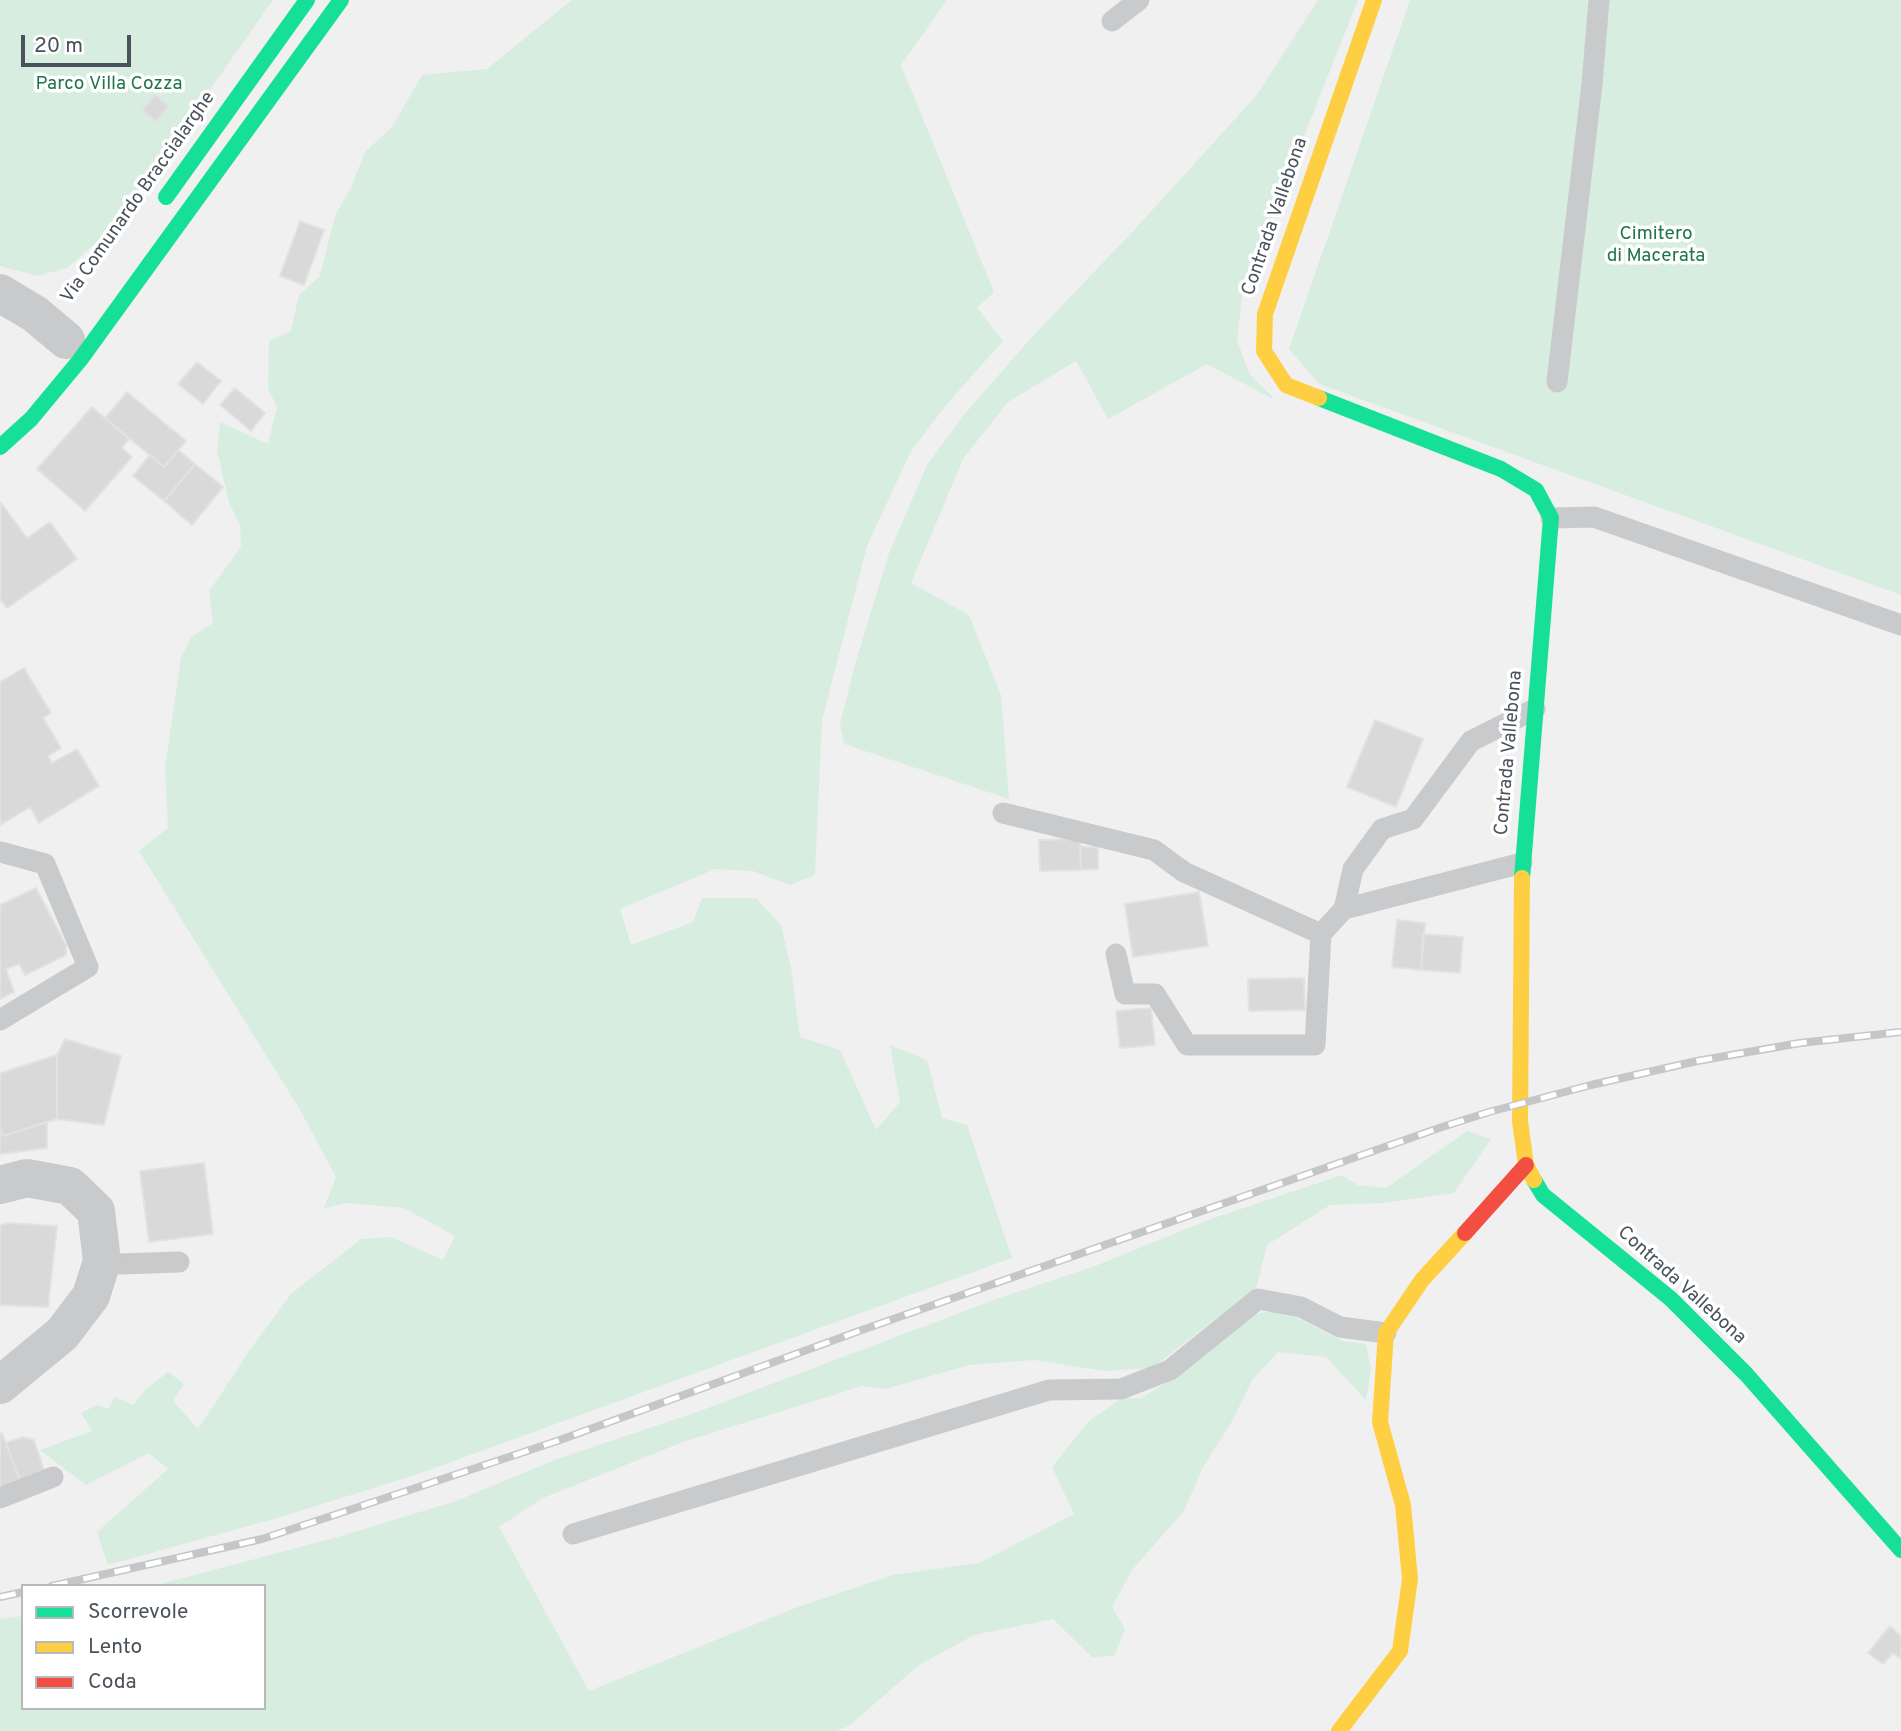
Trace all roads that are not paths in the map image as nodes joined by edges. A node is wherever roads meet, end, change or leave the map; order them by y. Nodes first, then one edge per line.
1 (307, 0) edge
2 (341, 0) edge
3 (1139, 0) edge
4 (1374, 0) edge
5 (1599, 0) edge
6 (1112, 21) dead end
7 (154, 214) dead end
8 (0, 293) edge
9 (73, 339) junction
10 (1557, 382) dead end
11 (31, 419) junction
12 (0, 447) edge
13 (1551, 518) junction
14 (1901, 625) edge
15 (1535, 709) junction
16 (1003, 813) dead end
17 (0, 852) edge
18 (1522, 863) junction
19 (1344, 909) junction
20 (1321, 934) junction
21 (1116, 954) dead end
22 (0, 1020) edge
23 (1526, 1165) junction
24 (0, 1185) edge
25 (102, 1261) junction
26 (179, 1262) dead end
27 (1386, 1333) junction
28 (0, 1385) edge
29 (52, 1477) dead end
30 (0, 1498) edge
31 (573, 1534) dead end
32 (1901, 1550) edge
33 (1339, 1731) edge

1 - 7 street, Via Comunardo Braccialarghe
2 - 9 street
3 - 6 lane
4 - 13 street, Contrada Vallebona
5 - 10 lane
8 - 9 street
9 - 11 street
9 - 11 street
11 - 12 street
13 - 14 lane
13 - 15 street, Contrada Vallebona
15 - 18 street, Contrada Vallebona
15 - 19 lane
16 - 20 lane
17 - 22 lane
18 - 19 lane
18 - 23 street, Contrada Vallebona
19 - 20 lane
20 - 21 lane
23 - 27 street
23 - 32 street, Contrada Vallebona
24 - 25 street
25 - 26 lane
25 - 28 street
27 - 31 lane
27 - 33 street
29 - 30 lane

